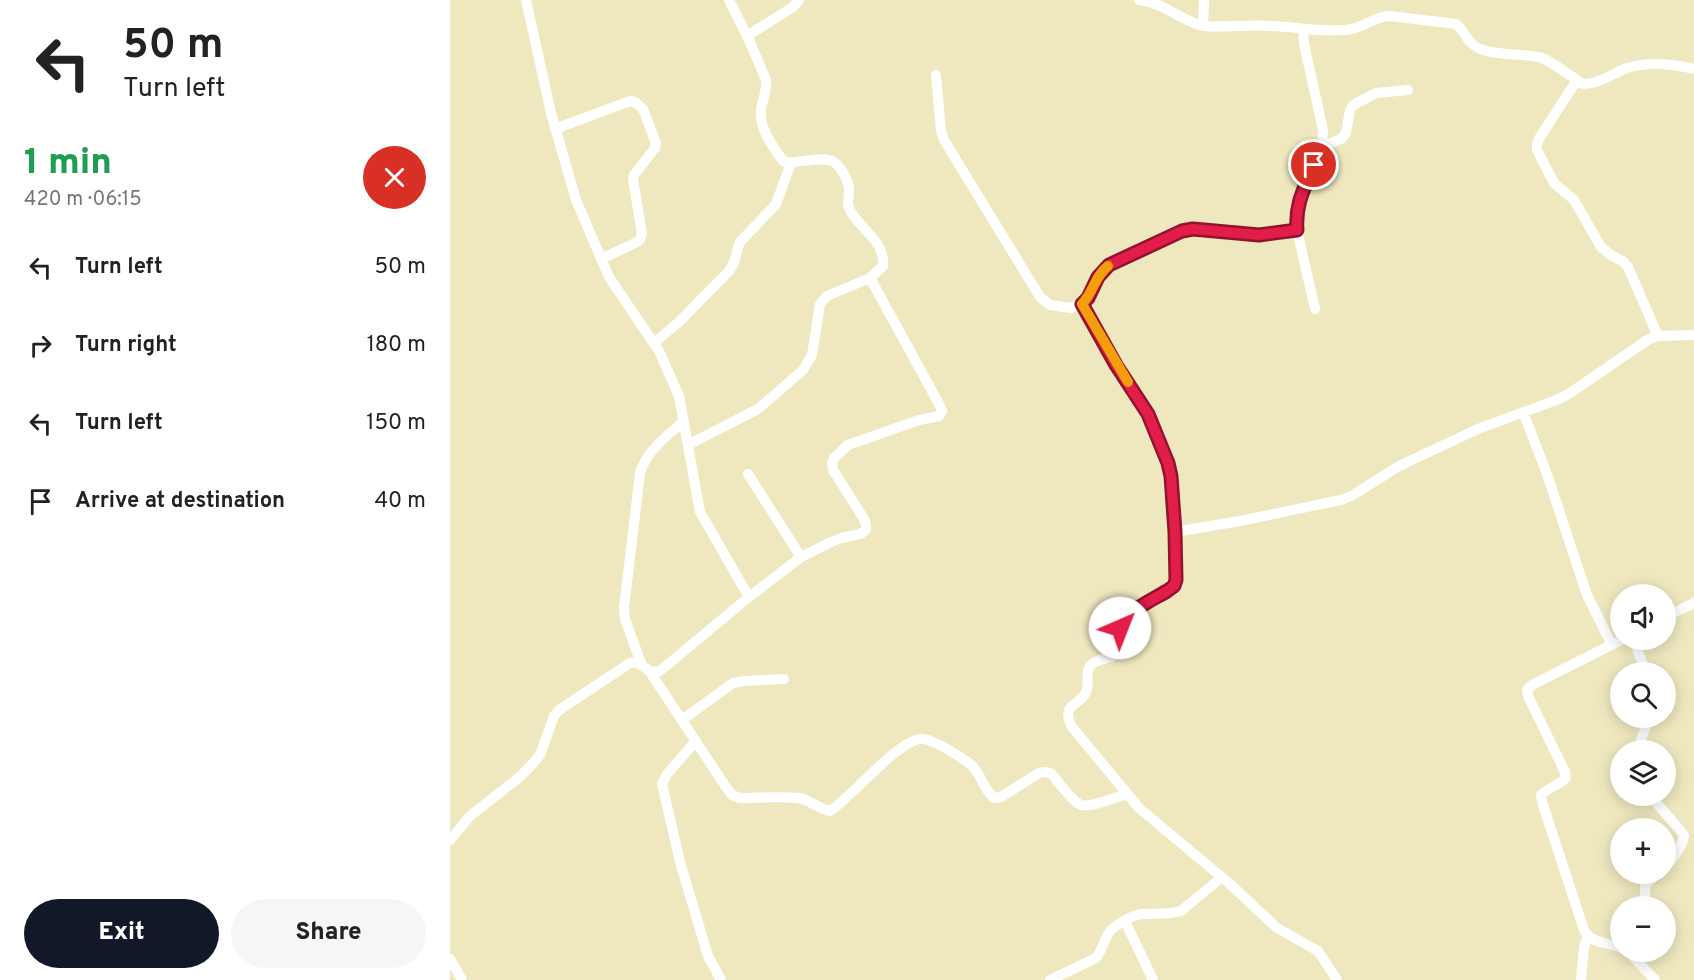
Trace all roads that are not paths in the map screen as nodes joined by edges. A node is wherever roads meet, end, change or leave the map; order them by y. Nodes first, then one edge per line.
1 (526, 0) edge
2 (729, 0) edge
3 (799, 0) edge
4 (1139, 0) edge
5 (1204, 0) edge
6 (1203, 27) junction
7 (1303, 29) junction
8 (747, 36) junction
9 (1694, 69) edge
10 (936, 75) dead end
11 (1577, 80) junction
12 (1408, 90) dead end
13 (555, 129) junction
14 (1322, 147) junction
15 (791, 163) junction
16 (1297, 230) junction
17 (601, 259) junction
18 (870, 278) junction
19 (1082, 304) junction
20 (1315, 309) dead end
21 (1694, 334) edge
22 (1658, 336) junction
23 (654, 343) junction
24 (1523, 412) junction
25 (684, 421) junction
26 (688, 445) junction
27 (748, 474) dead end
28 (1175, 532) junction
29 (801, 558) junction
30 (749, 597) junction
31 (1694, 603) edge
32 (1676, 612) edge
33 (1610, 641) edge
34 (1610, 646) edge
35 (641, 663) junction
36 (650, 672) junction
37 (784, 679) dead end
38 (682, 720) junction
39 (696, 741) junction
40 (1127, 794) junction
41 (1659, 806) edge
42 (1669, 818) edge
43 (1676, 826) edge
44 (450, 840) edge
45 (1676, 853) edge
46 (1222, 877) junction
47 (1125, 921) junction
48 (1588, 936) junction
49 (1610, 944) edge
50 (450, 959) edge
51 (1638, 962) edge
52 (462, 980) edge
53 (721, 980) edge
54 (1050, 980) edge
55 (1152, 980) edge
56 (1337, 980) edge
57 (1581, 980) edge
58 (1655, 980) edge

1 - 13 street
2 - 8 street
3 - 8 street
4 - 6 street
5 - 6 street
6 - 7 street
7 - 11 street
7 - 14 street
8 - 15 street
9 - 11 street
10 - 19 street
11 - 22 street
12 - 14 street
13 - 17 street
13 - 17 street
14 - 16 street
15 - 18 street
15 - 23 street
16 - 19 street
16 - 20 street
17 - 23 street
18 - 26 street
18 - 29 street
19 - 28 street
21 - 22 street
22 - 24 street
23 - 25 street
24 - 28 street
24 - 33 street
25 - 26 street
25 - 35 street
26 - 30 street
27 - 29 street
28 - 40 street
29 - 30 street
30 - 36 street
31 - 32 street
34 - 48 street
35 - 36 street
35 - 44 street
36 - 38 street
37 - 38 street
38 - 39 street
39 - 40 street
39 - 53 street
40 - 46 street
41 - 42 street
43 - 45 street
46 - 47 street
46 - 56 street
47 - 54 street
47 - 55 street
48 - 49 street
48 - 57 street
50 - 52 street
51 - 58 street

